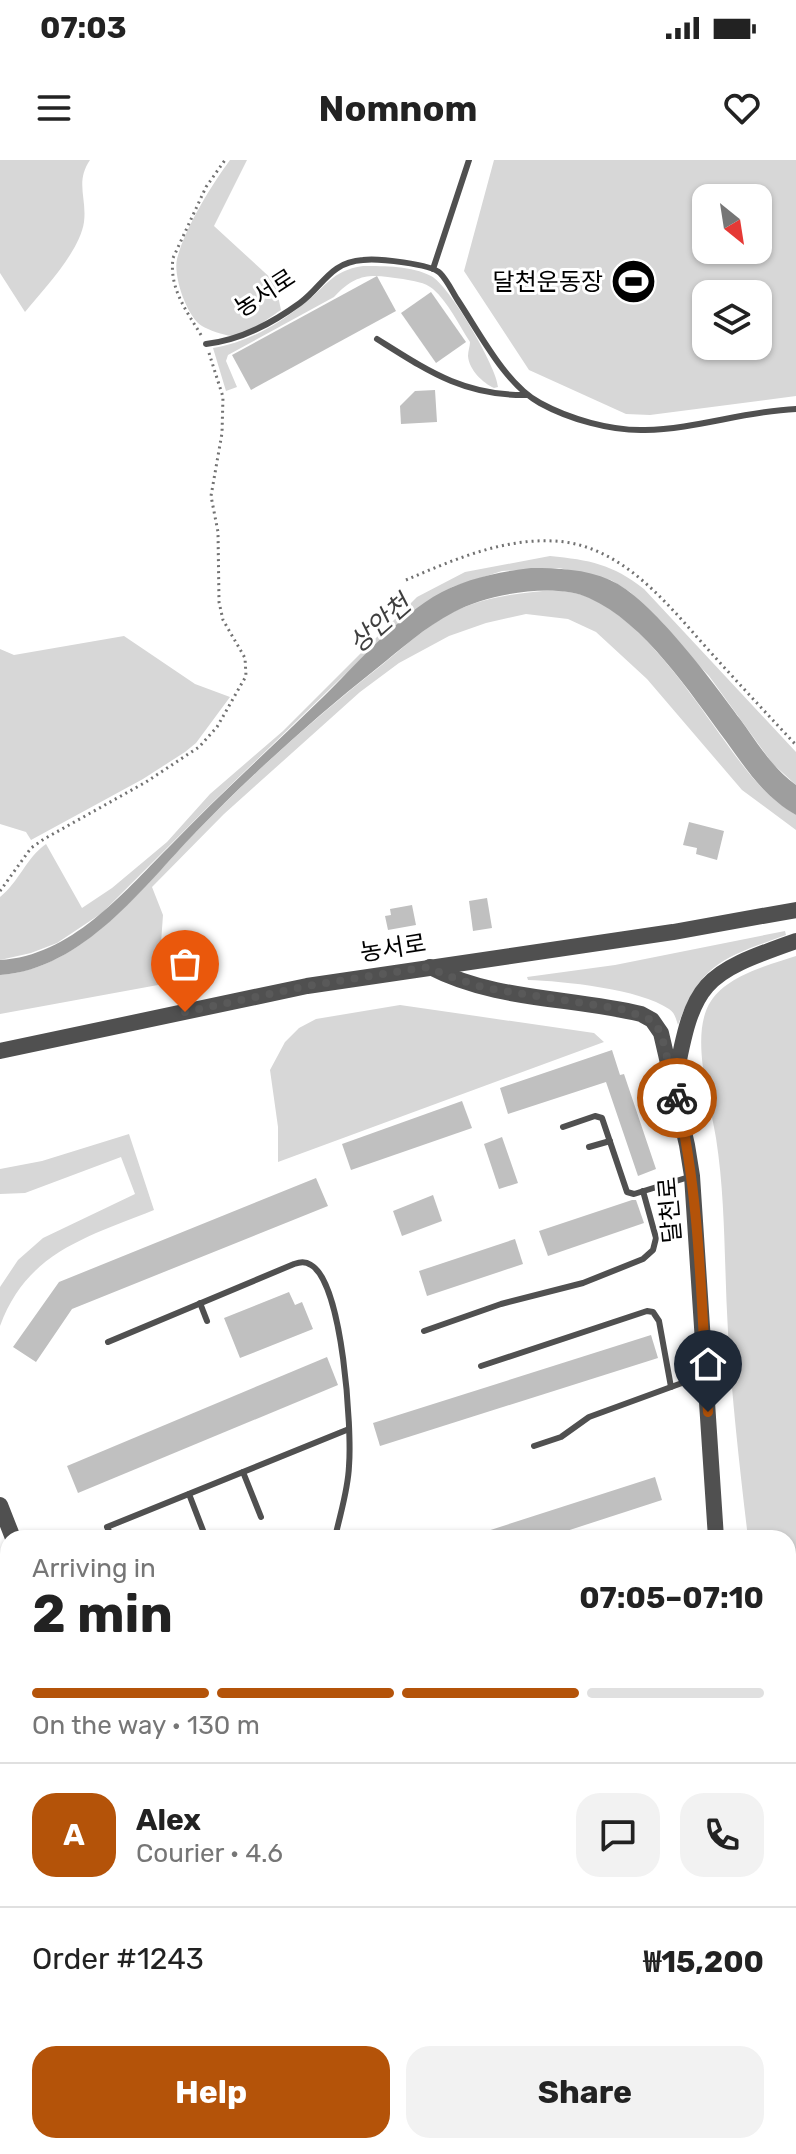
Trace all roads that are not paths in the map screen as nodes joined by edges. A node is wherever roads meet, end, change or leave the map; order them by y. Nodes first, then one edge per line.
1 (469, 160) edge
2 (433, 269) junction
3 (377, 339) dead end
4 (206, 344) road end
5 (527, 395) junction
6 (796, 409) edge
7 (796, 910) edge
8 (796, 941) edge
9 (428, 967) junction
10 (0, 1051) edge
11 (674, 1087) junction
12 (563, 1127) dead end
13 (610, 1141) junction
14 (589, 1147) dead end
15 (692, 1176) junction
16 (643, 1191) junction
17 (200, 1303) junction
18 (207, 1321) dead end
19 (424, 1331) dead end
20 (108, 1342) dead end
21 (481, 1366) dead end
22 (706, 1381) junction
23 (671, 1387) junction
24 (349, 1429) junction
25 (534, 1446) dead end
26 (243, 1472) junction
27 (189, 1494) junction
28 (0, 1505) edge
29 (261, 1517) dead end
30 (10, 1530) edge
31 (108, 1530) edge
32 (203, 1530) edge
33 (337, 1530) edge
34 (715, 1530) edge

1 - 2 lane
2 - 4 lane, 농서로
2 - 5 lane
3 - 5 lane
5 - 6 lane
7 - 9 street, 농서로
8 - 11 street
9 - 10 street, 농서로
9 - 11 street, 달천로
11 - 15 street, 달천로
12 - 13 lane
13 - 14 lane
13 - 16 lane
15 - 16 lane
15 - 22 street, 달천로
16 - 19 lane
17 - 18 lane
17 - 20 lane
17 - 24 lane
21 - 23 lane
22 - 23 lane
22 - 34 street, 달천로
23 - 25 lane
24 - 26 lane
24 - 33 lane
26 - 27 lane
26 - 29 lane
27 - 31 lane
27 - 32 lane
28 - 30 street

